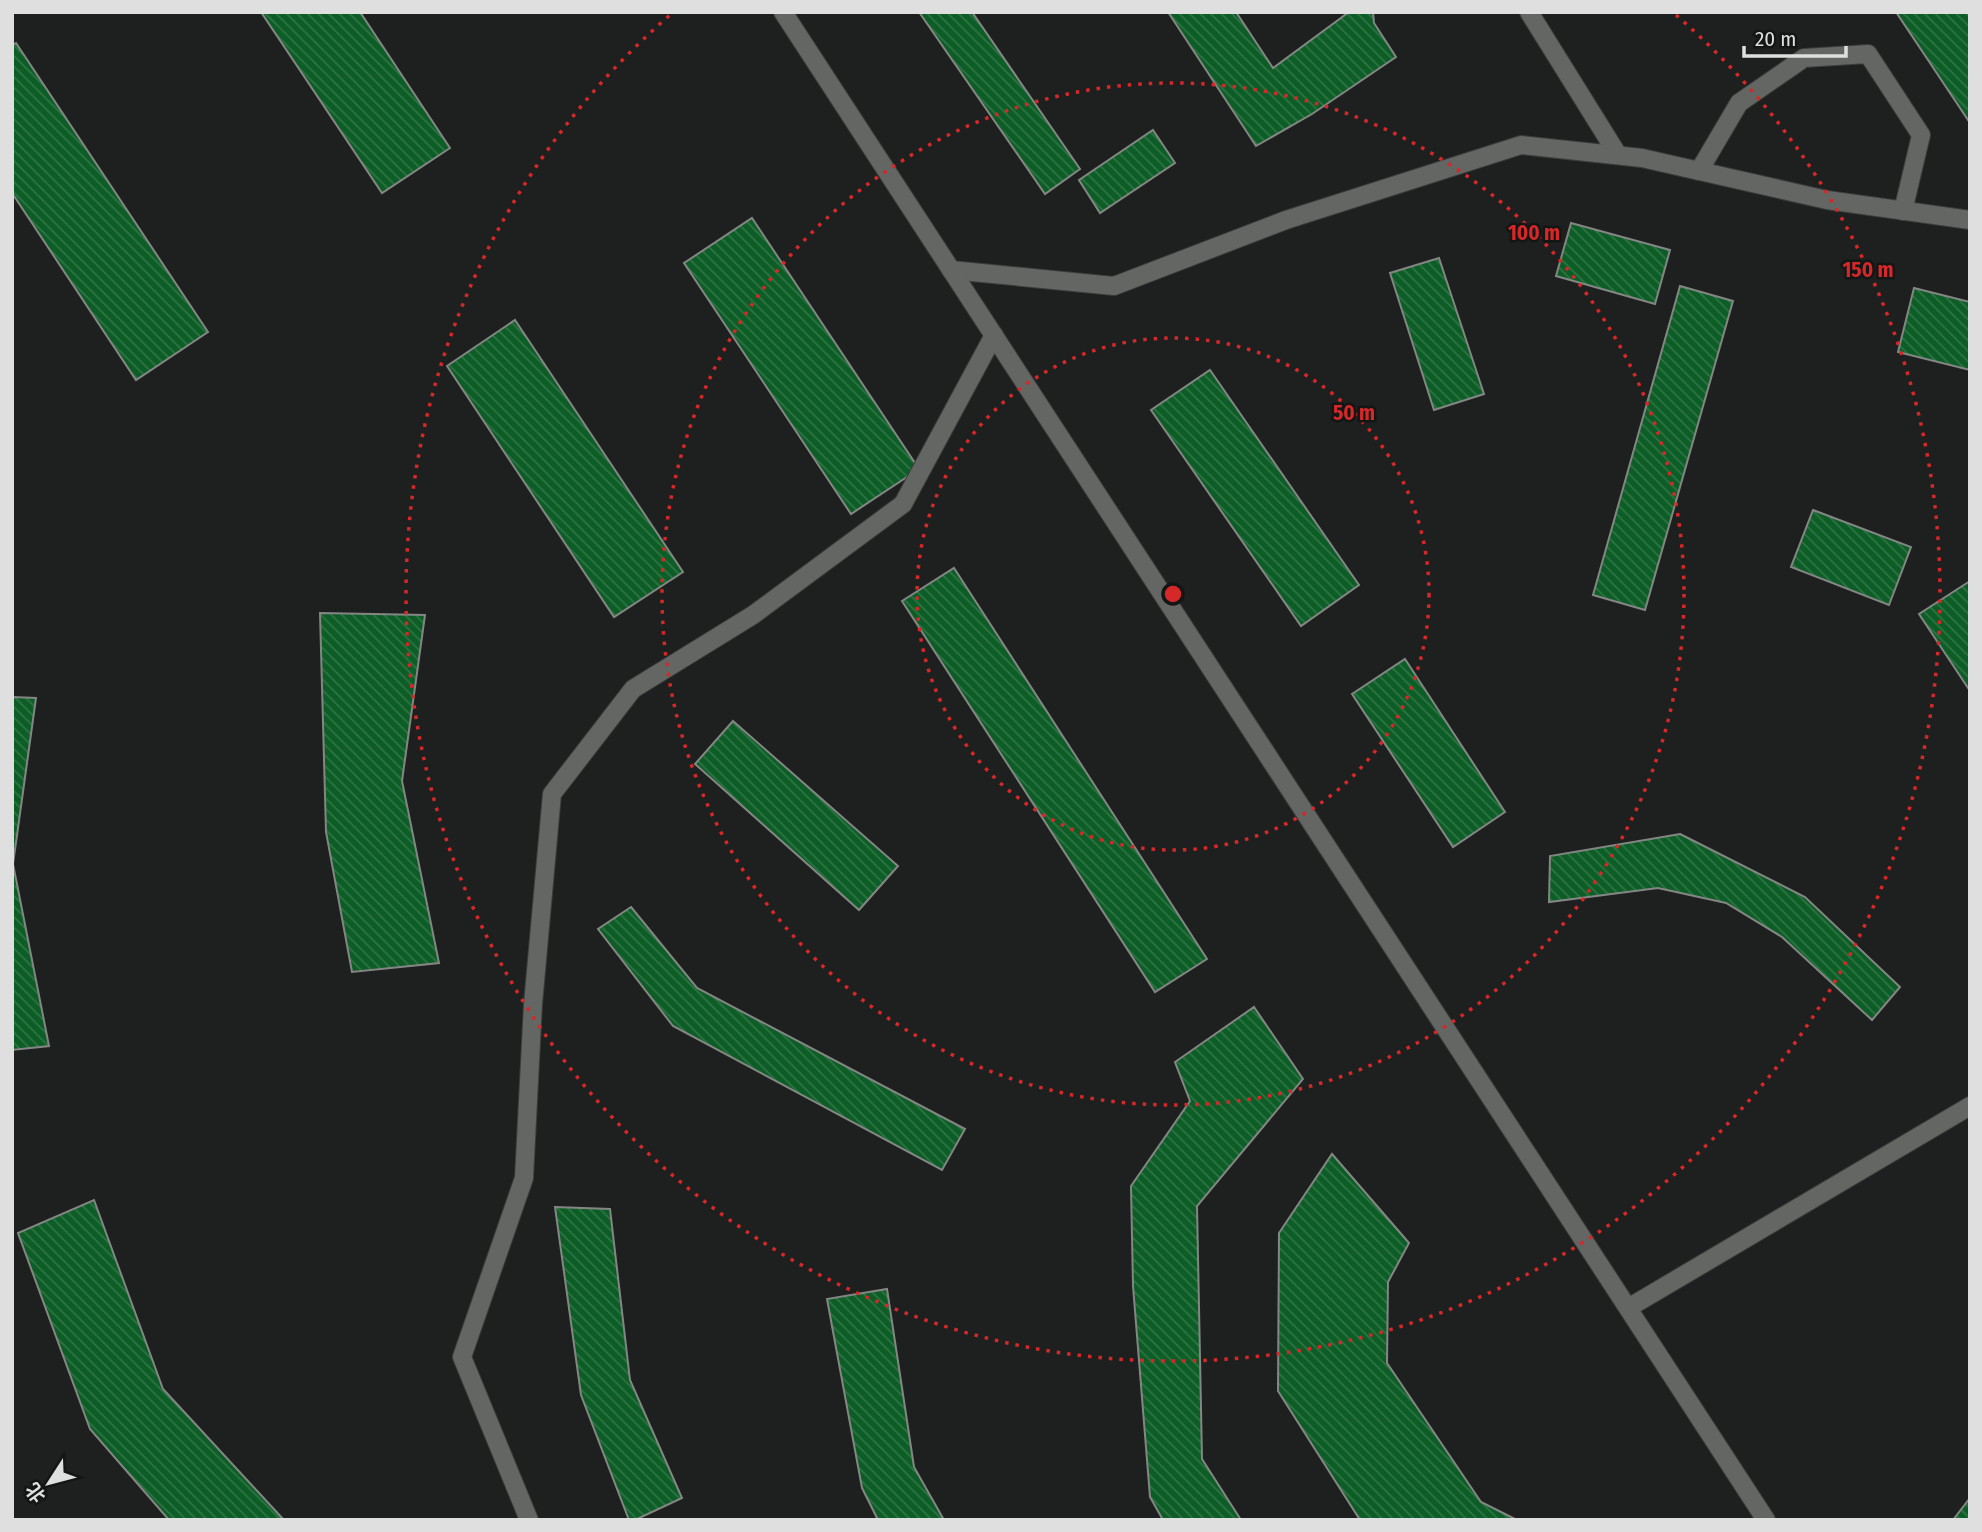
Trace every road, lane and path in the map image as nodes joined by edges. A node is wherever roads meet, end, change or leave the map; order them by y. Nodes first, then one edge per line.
1 (783, 12) edge
2 (1530, 12) edge
3 (1618, 155) junction
4 (1699, 171) junction
5 (1903, 211) junction
6 (1970, 220) edge
7 (951, 270) junction
8 (994, 335) junction
9 (1970, 1106) edge
10 (1628, 1308) junction
11 (529, 1520) edge
12 (1766, 1520) edge

1 - 7 street
2 - 3 street
3 - 4 street
3 - 7 street
4 - 5 street
4 - 5 street
5 - 6 street
7 - 8 street
8 - 10 street
8 - 11 street
9 - 10 street
10 - 12 street

